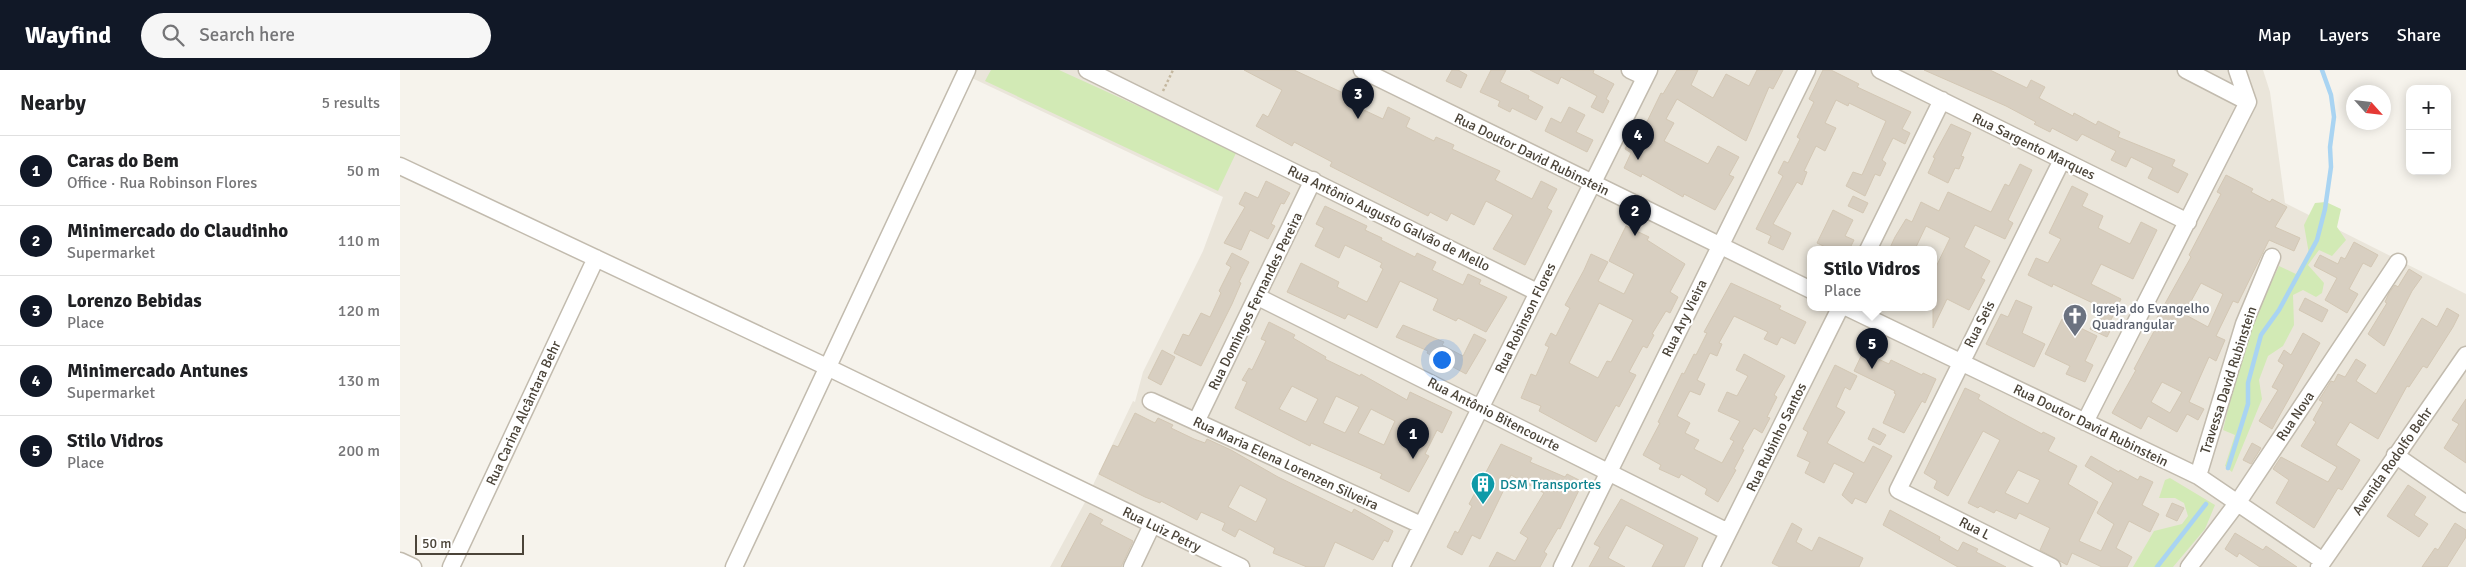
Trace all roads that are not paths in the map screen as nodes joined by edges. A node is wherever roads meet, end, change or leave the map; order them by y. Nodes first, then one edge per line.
1 (1087, 70) edge
2 (1362, 70) edge
3 (1807, 70) edge
4 (1880, 70) edge
5 (2186, 70) edge
6 (2237, 70) edge
7 (966, 72) edge
8 (1641, 72) edge
9 (1942, 100) junction
10 (2248, 102) junction
11 (2062, 160) junction
12 (400, 166) edge
13 (1313, 180) junction
14 (1593, 183) junction
15 (2188, 222) junction
16 (1719, 245) junction
17 (1870, 246) edge
18 (596, 258) junction
19 (2272, 258) dead end
20 (2398, 262) dead end
21 (1807, 288) edge
22 (1537, 292) junction
23 (1258, 297) junction
24 (1838, 311) edge
25 (1854, 311) edge
26 (2466, 355) edge
27 (1960, 363) junction
28 (827, 367) junction
29 (1151, 401) dead end
30 (1481, 407) junction
31 (1196, 422) junction
32 (2086, 422) junction
33 (2395, 455) junction
34 (1610, 472) junction
35 (2198, 476) junction
36 (1898, 490) joint
37 (2238, 502) junction
38 (2466, 504) edge
39 (1152, 524) junction
40 (1421, 525) junction
41 (1728, 532) junction
42 (400, 561) edge
43 (2321, 564) edge
44 (413, 567) edge
45 (451, 567) edge
46 (734, 567) edge
47 (1132, 567) edge
48 (1241, 567) edge
49 (1401, 567) edge
50 (1562, 567) edge
51 (1711, 567) edge
52 (2052, 567) edge
53 (2189, 567) edge

1 - 13 street, Rua Antônio Augusto Galvão de Mello
2 - 14 street, Rua Doutor David Rubinstein
3 - 16 street, Rua Ary Vieira
4 - 9 street, Rua Sargento Marques
5 - 10 street
6 - 10 street
7 - 28 street
8 - 14 street, Rua Robinson Flores
9 - 11 street, Rua Sargento Marques
9 - 17 street
10 - 15 street
11 - 15 street, Rua Sargento Marques
11 - 27 street, Rua Seis
12 - 18 street, Rua Luiz Petry
13 - 22 street, Rua Antônio Augusto Galvão de Mello
13 - 23 street, Rua Domingos Fernandes Pereira
14 - 16 street, Rua Doutor David Rubinstein
14 - 22 street, Rua Robinson Flores
15 - 32 street
16 - 21 street, Rua Doutor David Rubinstein
16 - 34 street, Rua Ary Vieira
18 - 28 street, Rua Luiz Petry
18 - 45 street, Rua Carina Alcântara Behr
19 - 35 street, Travessa David Rubinstein
20 - 37 street, Rua Nova
22 - 30 street, Rua Robinson Flores
23 - 30 street, Rua Antônio Bitencourte
23 - 31 street, Rua Domingos Fernandes Pereira
24 - 41 street, Rua Rubinho Santos
25 - 27 street, Rua Doutor David Rubinstein
26 - 33 street, Avenida Rodolfo Behr
27 - 32 street, Rua Doutor David Rubinstein
27 - 36 street, Rua Seis
28 - 39 street, Rua Luiz Petry
28 - 46 street
29 - 31 street, Rua Maria Elena Lorenzen Silveira
30 - 34 street, Rua Antônio Bitencourte
30 - 40 street, Rua Robinson Flores
31 - 40 street, Rua Maria Elena Lorenzen Silveira
32 - 35 street, Rua Doutor David Rubinstein
33 - 38 street
33 - 43 street, Avenida Rodolfo Behr
34 - 41 street, Rua Antônio Bitencourte
34 - 50 street, Rua Ary Vieira
35 - 37 street, Rua Doutor David Rubinstein
36 - 52 street, Rua L
37 - 43 street, Rua Doutor David Rubinstein
37 - 53 street, Rua Nova
39 - 47 street
39 - 48 street, Rua Luiz Petry
40 - 49 street, Rua Robinson Flores
41 - 51 street, Rua Rubinho Santos
42 - 44 street

